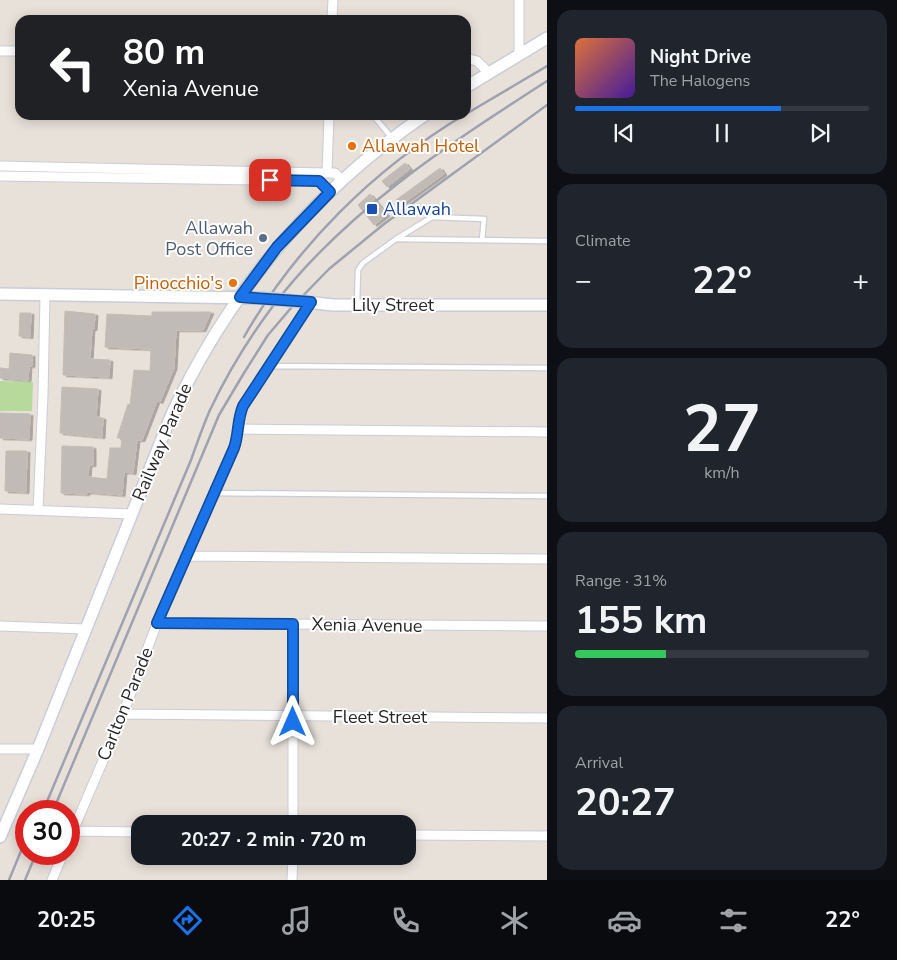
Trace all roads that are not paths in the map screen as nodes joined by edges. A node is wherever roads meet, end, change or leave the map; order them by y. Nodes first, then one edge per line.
1 (333, 0) edge
2 (519, 0) edge
3 (332, 15) edge
4 (547, 38) edge
5 (0, 51) edge
6 (15, 51) edge
7 (519, 54) junction
8 (471, 59) edge
9 (489, 73) junction
10 (471, 84) edge
11 (329, 120) edge
12 (377, 120) edge
13 (418, 120) edge
14 (393, 139) junction
15 (0, 166) edge
16 (327, 173) junction
17 (0, 176) edge
18 (342, 181) junction
19 (321, 182) junction
20 (330, 192) junction
21 (396, 238) junction
22 (482, 240) junction
23 (547, 241) edge
24 (0, 294) edge
25 (45, 295) junction
26 (240, 297) junction
27 (309, 302) junction
28 (356, 304) junction
29 (547, 305) edge
30 (269, 366) junction
31 (547, 368) edge
32 (238, 429) junction
33 (547, 432) edge
34 (214, 492) junction
35 (547, 496) edge
36 (0, 509) edge
37 (38, 510) junction
38 (132, 514) junction
39 (185, 556) junction
40 (547, 559) edge
41 (157, 623) junction
42 (293, 624) junction
43 (0, 626) edge
44 (547, 626) edge
45 (86, 629) junction
46 (123, 714) junction
47 (293, 716) junction
48 (547, 718) edge
49 (0, 749) edge
50 (38, 749) junction
51 (80, 815) edge
52 (293, 815) edge
53 (80, 831) edge
54 (131, 832) edge
55 (416, 834) edge
56 (547, 836) edge
57 (0, 837) edge
58 (58, 865) edge
59 (292, 865) edge
60 (52, 880) edge
61 (292, 880) edge

1 - 3 street
2 - 7 street
4 - 7 main road
5 - 6 street
7 - 9 main road
8 - 9 street
9 - 10 main road
11 - 16 street
12 - 14 lane
13 - 14 main road, Railway Parade
14 - 18 main road, Railway Parade
15 - 16 street
16 - 18 street
16 - 19 street
17 - 19 street
18 - 20 main road, Railway Parade
19 - 20 street
20 - 26 main road, Railway Parade
21 - 22 lane
21 - 22 lane
21 - 28 lane
22 - 23 lane
24 - 25 main road, Lily Street
25 - 26 main road, Lily Street
25 - 37 street
26 - 27 main road, Lily Street, bridge
26 - 38 main road, Railway Parade
27 - 28 main road, Lily Street
27 - 30 lane
28 - 29 main road, Lily Street
30 - 31 lane
30 - 32 lane
32 - 33 street
32 - 34 street, Carlton Parade
34 - 35 lane
34 - 39 street, Carlton Parade
36 - 37 street
37 - 38 street
38 - 45 main road, Railway Parade
39 - 40 street
39 - 41 street, Carlton Parade
41 - 42 street, Xenia Avenue
41 - 46 street, Carlton Parade
42 - 44 street, Xenia Avenue
42 - 47 street
43 - 45 street
45 - 50 main road, Railway Parade
46 - 47 street, Fleet Street
46 - 51 street, Carlton Parade
47 - 48 street, Fleet Street
47 - 52 street
49 - 50 street
50 - 57 main road, Railway Parade
53 - 54 street
55 - 56 street
58 - 60 street
59 - 61 street

